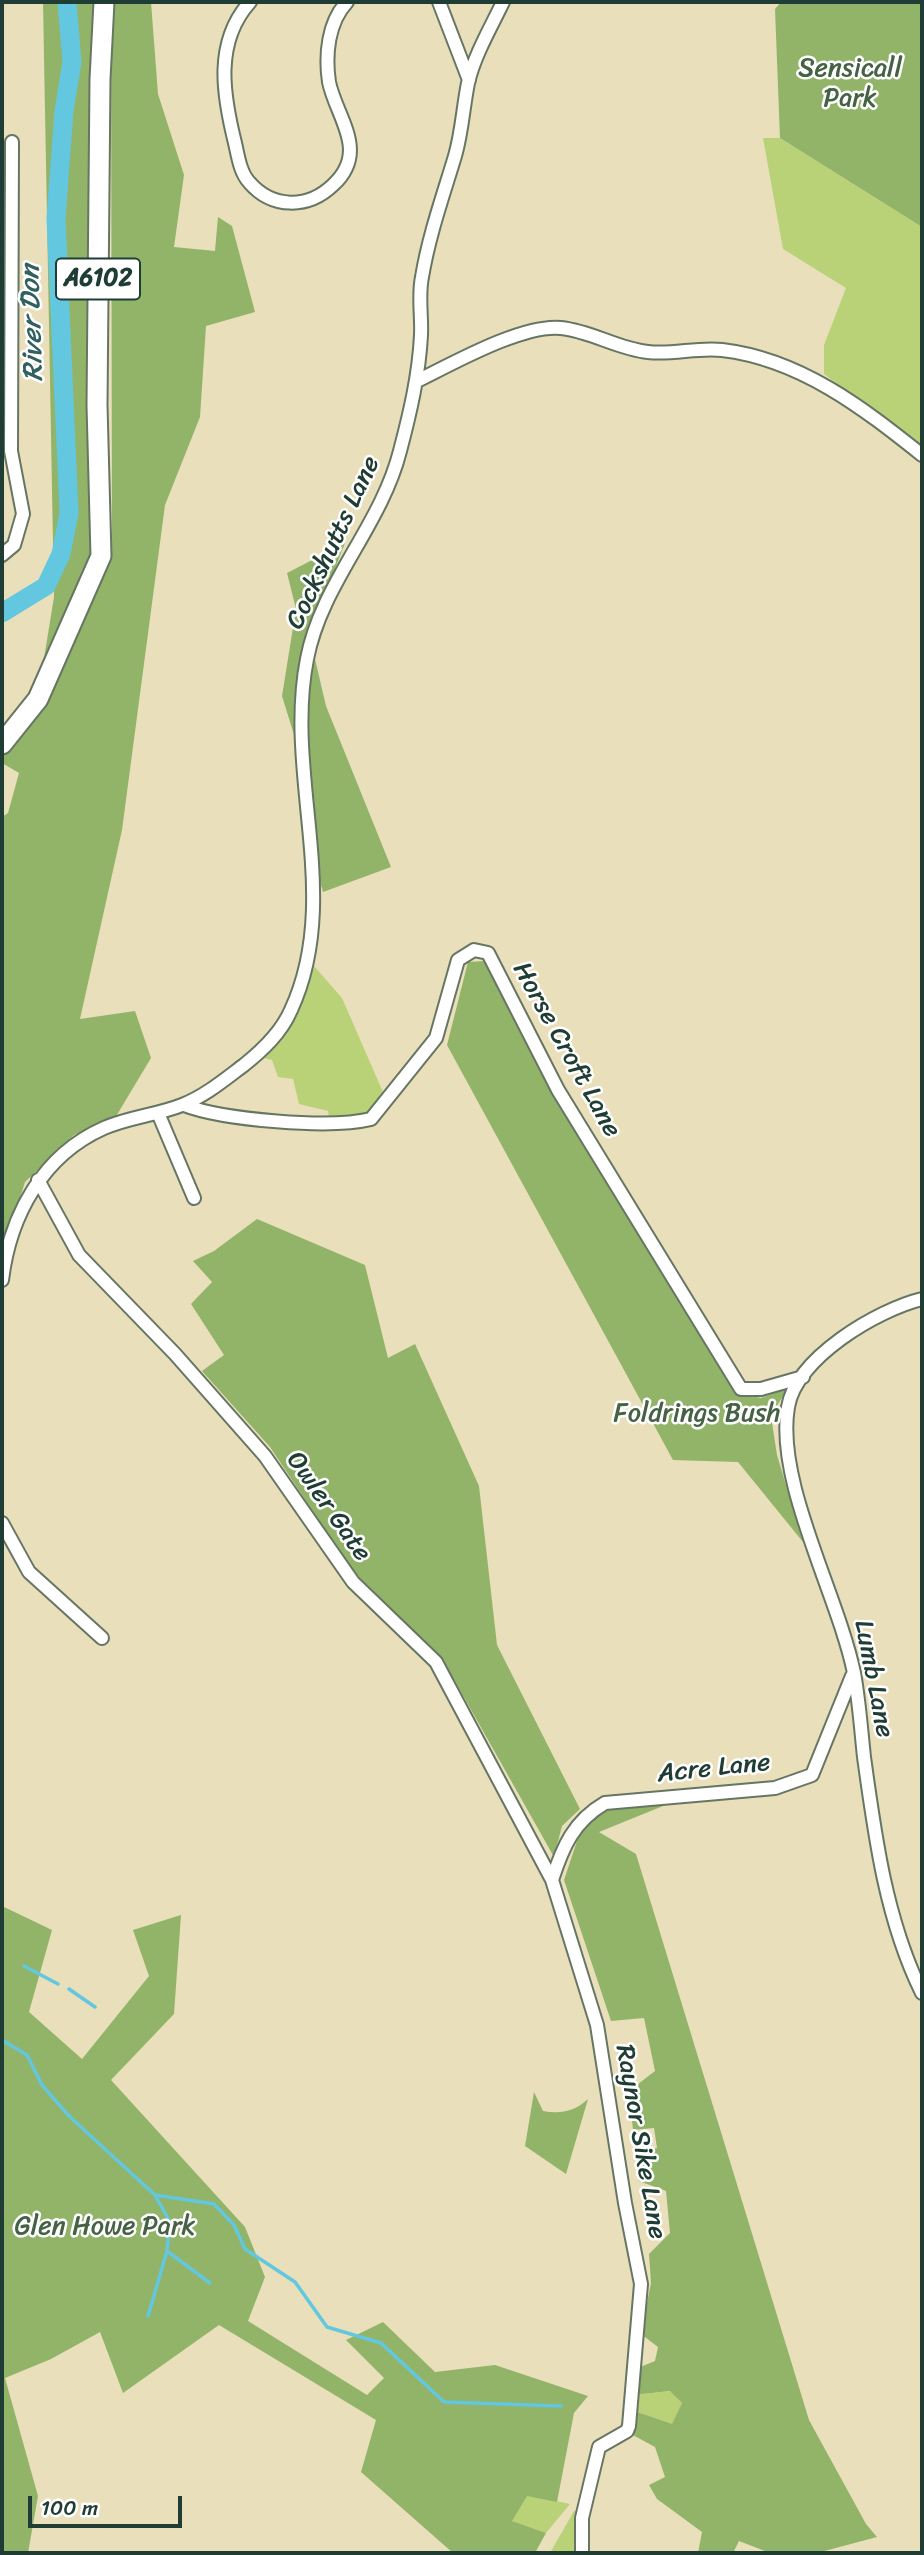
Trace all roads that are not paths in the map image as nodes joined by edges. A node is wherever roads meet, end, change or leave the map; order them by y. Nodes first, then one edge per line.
1 (104, 2) edge
2 (250, 2) edge
3 (347, 2) edge
4 (439, 2) edge
5 (503, 2) edge
6 (469, 80) junction
7 (12, 142) dead end
8 (6, 173) edge
9 (8, 360) edge
10 (417, 382) junction
11 (922, 455) edge
12 (2, 555) edge
13 (2, 744) edge
14 (184, 1105) junction
15 (158, 1112) junction
16 (37, 1180) junction
17 (194, 1198) dead end
18 (2, 1280) edge
19 (922, 1299) edge
20 (803, 1377) junction
21 (2, 1523) edge
22 (102, 1638) dead end
23 (854, 1673) junction
24 (552, 1880) junction
25 (922, 1993) edge
26 (582, 2553) edge

1 - 13 main road, A6102
2 - 3 street
4 - 6 street
5 - 6 street, Cockshutts Lane
6 - 10 street, Cockshutts Lane
7 - 8 street
8 - 9 street
9 - 12 street
10 - 11 street
10 - 14 street, Cockshutts Lane
14 - 15 street, Cockshutts Lane
14 - 20 street, Horse Croft Lane
15 - 16 street, Cockshutts Lane
15 - 17 street
16 - 18 street, Cockshutts Lane
16 - 24 street, Owler Gate
19 - 20 street, Lumb Lane
20 - 23 street, Lumb Lane
21 - 22 street
23 - 24 street, Acre Lane
23 - 25 street, Lumb Lane
24 - 26 street, Raynor Sike Lane

